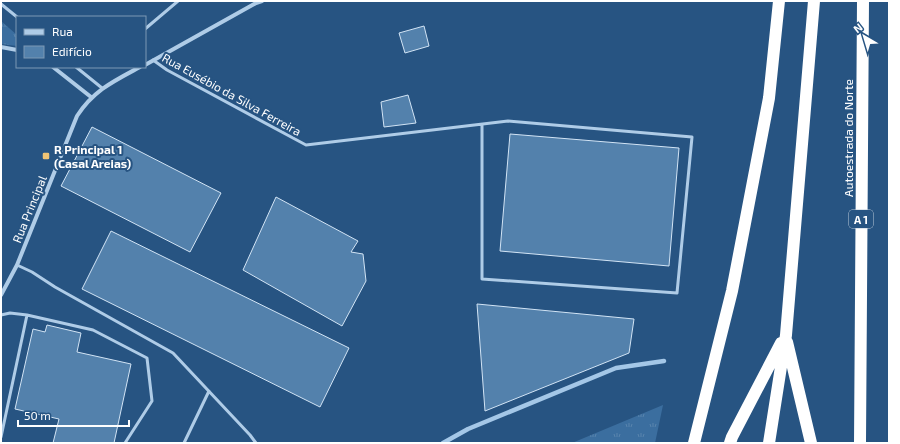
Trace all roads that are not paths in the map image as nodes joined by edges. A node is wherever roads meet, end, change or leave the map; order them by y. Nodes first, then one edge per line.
1 (178, 1) edge
2 (262, 1) edge
3 (779, 1) edge
4 (814, 1) edge
5 (863, 1) edge
6 (894, 1) edge
7 (1, 4) edge
8 (16, 16) edge
9 (146, 28) edge
10 (1, 47) edge
11 (16, 50) edge
12 (153, 60) junction
13 (146, 64) edge
14 (54, 68) edge
15 (77, 68) edge
16 (138, 68) edge
17 (102, 88) junction
18 (91, 97) junction
19 (482, 124) junction
20 (17, 265) junction
21 (1, 294) edge
22 (1, 315) edge
23 (27, 315) junction
24 (786, 335) junction
25 (209, 391) junction
26 (1, 437) edge
27 (125, 443) edge
28 (184, 443) edge
29 (256, 443) edge
30 (694, 443) edge
31 (730, 443) edge
32 (769, 443) edge
33 (811, 443) edge
34 (860, 443) edge
35 (894, 443) edge

1 - 9 lane
2 - 12 street
3 - 30 highway
4 - 24 highway
5 - 34 highway, Autoestrada do Norte / A 1
6 - 35 highway
7 - 8 lane
10 - 11 street
12 - 13 street
12 - 19 lane, Rua Eusébio da Silva Ferreira
14 - 18 street
15 - 17 lane
16 - 17 street, Rua Principal
17 - 18 street, Rua Principal
18 - 20 street, Rua Principal
19 - 19 lane, Rua Eusébio da Silva Ferreira
20 - 21 street, Rua Principal
20 - 25 lane
22 - 23 lane
23 - 26 lane
23 - 27 lane
24 - 31 highway
24 - 32 highway
24 - 33 highway
25 - 28 lane
25 - 29 lane

